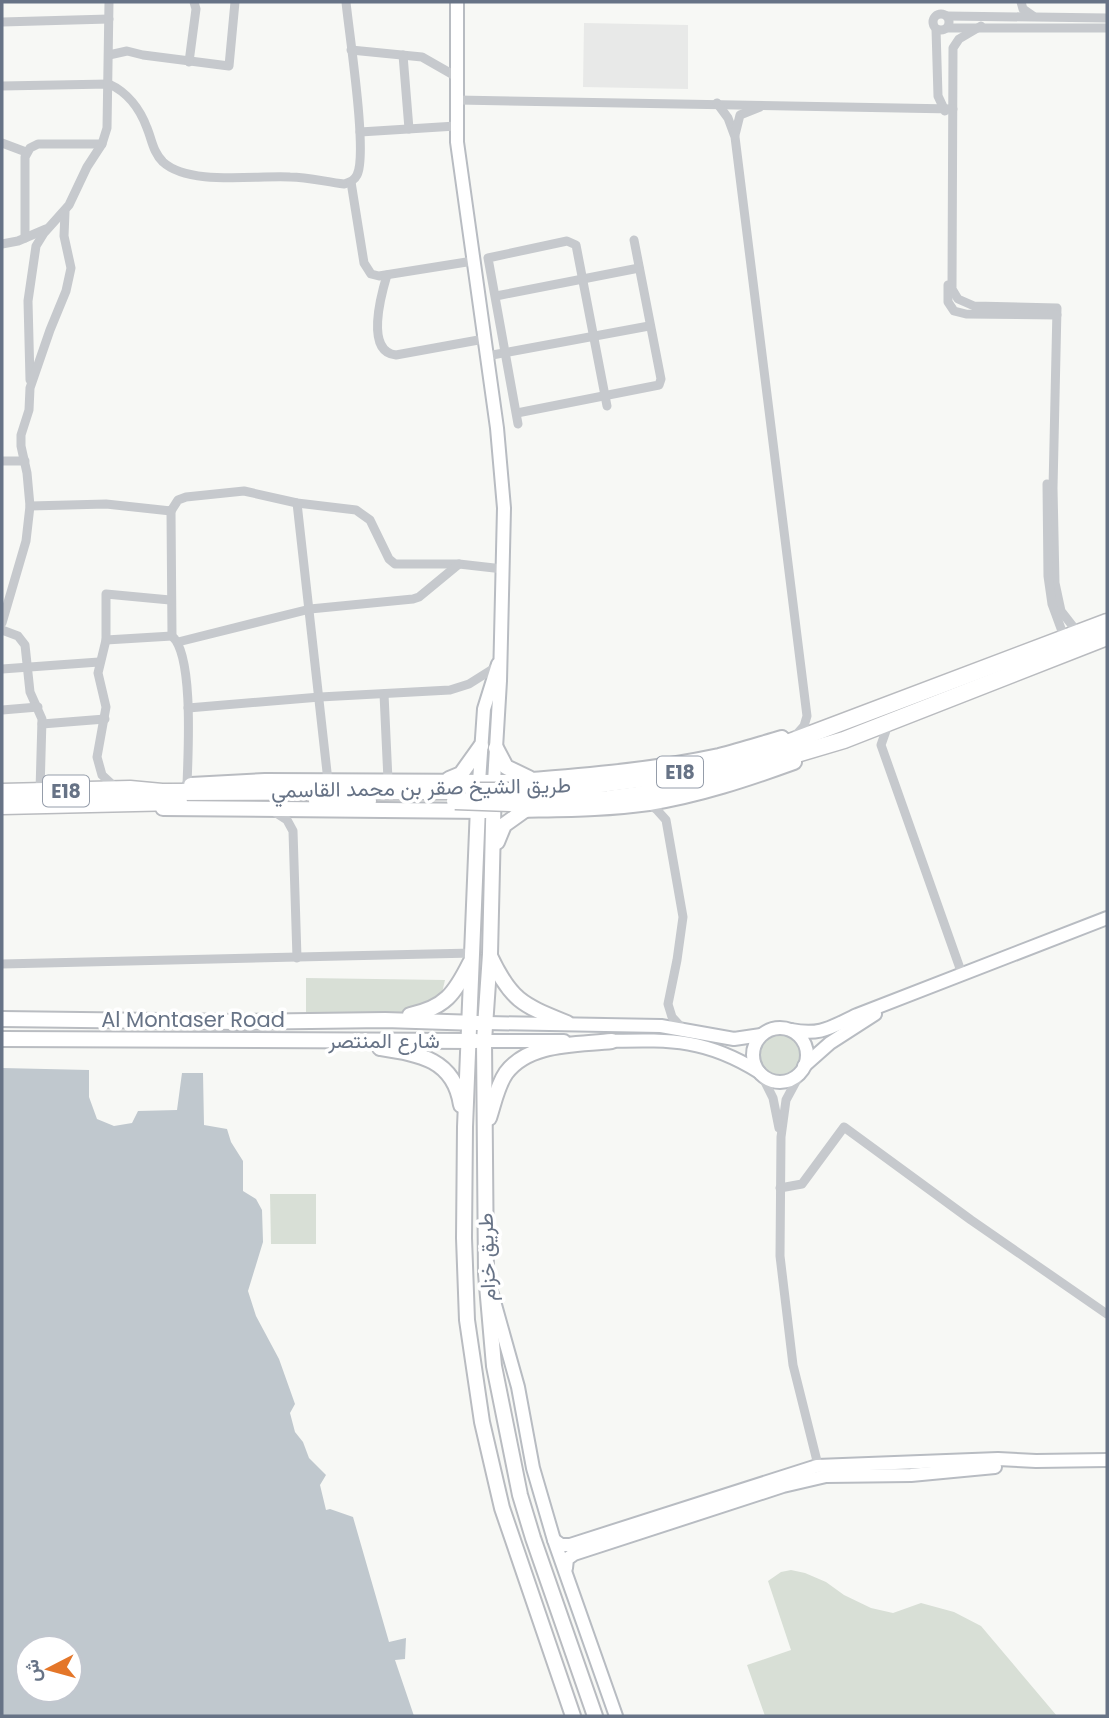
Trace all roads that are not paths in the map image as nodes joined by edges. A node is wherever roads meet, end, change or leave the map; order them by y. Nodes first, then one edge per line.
1 (109, 2) edge
2 (194, 2) edge
3 (233, 2) edge
4 (346, 2) edge
5 (457, 2) edge
6 (1019, 2) edge
7 (947, 16) junction
8 (1004, 17) junction
9 (1034, 17) junction
10 (1107, 18) edge
11 (109, 19) junction
12 (2, 22) edge
13 (981, 26) junction
14 (947, 28) junction
15 (1107, 28) edge
16 (936, 29) junction
17 (351, 50) junction
18 (109, 55) junction
19 (402, 55) junction
20 (189, 62) junction
21 (457, 77) junction
22 (109, 84) junction
23 (2, 86) edge
24 (457, 100) junction
25 (717, 103) junction
26 (765, 105) junction
27 (948, 109) junction
28 (456, 127) junction
29 (409, 129) junction
30 (360, 132) junction
31 (735, 137) junction
32 (2, 143) edge
33 (102, 144) junction
34 (26, 152) junction
35 (351, 182) junction
36 (65, 212) junction
37 (48, 229) junction
38 (25, 238) junction
39 (634, 240) dead end
40 (2, 244) edge
41 (473, 261) junction
42 (639, 268) junction
43 (387, 275) junction
44 (582, 279) junction
45 (496, 296) junction
46 (1054, 312) junction
47 (649, 326) junction
48 (593, 336) junction
49 (484, 339) junction
50 (507, 352) junction
51 (487, 356) junction
52 (30, 388) junction
53 (606, 401) junction
54 (517, 413) junction
55 (518, 424) dead end
56 (2, 461) edge
57 (24, 461) junction
58 (298, 503) junction
59 (30, 506) junction
60 (171, 511) junction
61 (459, 564) junction
62 (503, 569) junction
63 (170, 600) junction
64 (310, 608) junction
65 (2, 622) edge
66 (1107, 622) edge
67 (1075, 629) dead end
68 (2, 630) edge
69 (1063, 634) dead end
70 (1107, 637) edge
71 (175, 639) junction
72 (106, 640) junction
73 (99, 662) junction
74 (498, 664) junction
75 (27, 667) junction
76 (2, 669) edge
77 (384, 694) junction
78 (320, 697) junction
79 (38, 707) junction
80 (188, 708) junction
81 (2, 710) edge
82 (806, 711) junction
83 (105, 719) junction
84 (889, 722) junction
85 (42, 724) junction
86 (838, 724) junction
87 (797, 734) junction
88 (859, 734) junction
89 (844, 740) junction
90 (881, 744) junction
91 (488, 747) junction
92 (102, 775) junction
93 (388, 780) junction
94 (534, 780) junction
95 (328, 781) junction
96 (487, 782) junction
97 (187, 785) junction
98 (90, 790) junction
99 (40, 791) junction
100 (2, 792) edge
101 (125, 795) junction
102 (449, 796) junction
103 (679, 797) junction
104 (515, 802) junction
105 (647, 803) junction
106 (2, 806) edge
107 (270, 810) junction
108 (478, 811) junction
109 (494, 811) junction
110 (666, 820) junction
111 (477, 850) junction
112 (493, 857) junction
113 (1107, 918) edge
114 (490, 954) junction
115 (473, 956) junction
116 (297, 957) junction
117 (2, 964) edge
118 (962, 974) junction
119 (898, 998) junction
120 (2, 1019) edge
121 (385, 1020) junction
122 (470, 1023) junction
123 (487, 1023) junction
124 (568, 1023) junction
125 (682, 1028) junction
126 (791, 1030) junction
127 (761, 1035) junction
128 (2, 1039) edge
129 (330, 1041) junction
130 (468, 1041) junction
131 (484, 1041) junction
132 (612, 1041) junction
133 (802, 1070) junction
134 (760, 1074) junction
135 (465, 1127) junction
136 (485, 1133) junction
137 (781, 1136) junction
138 (780, 1188) junction
139 (486, 1274) junction
140 (1107, 1314) edge
141 (467, 1316) junction
142 (494, 1366) junction
143 (1107, 1460) edge
144 (820, 1471) junction
145 (554, 1540) junction
146 (566, 1568) junction
147 (573, 1716) edge
148 (595, 1716) edge
149 (616, 1716) edge

1 - 11 street
2 - 20 street
3 - 20 street
4 - 17 street
5 - 21 street
6 - 8 street
6 - 9 street
7 - 8 street
7 - 14 street
7 - 16 street
8 - 9 street
9 - 10 street
11 - 12 street
11 - 18 street
13 - 14 street
13 - 15 street
13 - 27 street
14 - 16 street
16 - 27 street
17 - 19 street
17 - 30 street
18 - 20 street
18 - 22 street
19 - 21 street
19 - 29 street
21 - 24 street
22 - 23 street
22 - 33 street
22 - 35 street
24 - 25 street
24 - 28 street
25 - 26 street
25 - 31 street
26 - 27 street
26 - 31 street
27 - 46 street
28 - 29 street
28 - 41 street
29 - 30 street
30 - 35 street
31 - 82 street
32 - 34 street
33 - 34 street
33 - 36 street
34 - 38 street
35 - 43 street
36 - 37 street
36 - 52 street
37 - 38 street
37 - 52 street
38 - 40 street
39 - 42 street
41 - 43 street
41 - 49 street
42 - 44 street
42 - 47 street
43 - 49 street
44 - 45 street
44 - 45 street
44 - 48 street
45 - 50 street
46 - 67 street
46 - 69 street
47 - 48 street
47 - 53 street
48 - 50 street
48 - 53 street
49 - 51 street
50 - 51 street
50 - 54 street
51 - 62 street
52 - 57 street
53 - 54 street
54 - 55 street
56 - 57 street
57 - 59 street
58 - 60 street
58 - 61 street
58 - 64 street
59 - 60 street
59 - 65 street
60 - 63 street
61 - 62 street
61 - 64 street
62 - 74 street
63 - 71 street
63 - 72 street
64 - 71 street
64 - 78 street
66 - 86 highway, طريق الشيخ صقر بن محمد القاسمي / E18
68 - 75 street
70 - 84 highway, طريق الشيخ صقر بن محمد القاسمي / E18
71 - 72 street
71 - 80 street
72 - 73 street
73 - 75 street
73 - 83 street
74 - 77 street
74 - 91 street
75 - 76 street
75 - 79 street
77 - 78 street
77 - 93 street
78 - 80 street
78 - 95 street
79 - 81 street
79 - 85 street
80 - 97 street
82 - 86 street
82 - 87 street
83 - 85 street
83 - 92 street
84 - 88 highway, طريق الشيخ صقر بن محمد القاسمي / E18
84 - 90 street
85 - 99 street
86 - 87 main road
86 - 104 highway, طريق الشيخ صقر بن محمد القاسمي / E18
87 - 94 main road
88 - 89 highway, طريق الشيخ صقر بن محمد القاسمي / E18
88 - 90 street
89 - 103 main road
89 - 104 highway, طريق الشيخ صقر بن محمد القاسمي / E18
90 - 118 street
91 - 94 main road
91 - 96 street
91 - 102 main road
92 - 98 street
92 - 101 street
93 - 95 main road
93 - 102 main road
94 - 96 main road
95 - 97 main road
96 - 102 main road
96 - 108 main road, طريق خزام
96 - 109 main road, طريق خزام
97 - 101 main road
98 - 99 highway, طريق الشيخ صقر بن محمد القاسمي / E18
98 - 101 highway, طريق الشيخ صقر بن محمد القاسمي / E18
99 - 100 highway, طريق الشيخ صقر بن محمد القاسمي / E18
101 - 102 highway, طريق الشيخ صقر بن محمد القاسمي / E18
101 - 106 highway, طريق الشيخ صقر بن محمد القاسمي / E18
101 - 107 main road
102 - 104 highway, طريق الشيخ صقر بن محمد القاسمي / E18, bridge
102 - 107 main road
102 - 108 main road
102 - 111 main road
103 - 105 main road
103 - 110 street
104 - 105 main road
104 - 109 main road
104 - 112 main road
105 - 110 street
107 - 116 street
108 - 109 main road
108 - 111 main road, طريق خزام
109 - 112 main road, طريق خزام
110 - 125 street
111 - 115 main road, طريق خزام
112 - 114 main road, طريق خزام
113 - 118 street
114 - 123 main road, طريق خزام
114 - 124 main road
115 - 116 street
115 - 121 main road
115 - 122 main road, طريق خزام
116 - 117 street
118 - 119 street
119 - 126 street
119 - 133 street
120 - 121 main road, Al Montaser Road
121 - 122 main road, شارع المنتصر
122 - 123 main road, شارع المنتصر
122 - 130 main road, طريق خزام
123 - 124 street, شارع المنتصر
123 - 131 main road, طريق خزام
124 - 125 street, شارع المنتصر
125 - 127 street, شارع المنتصر
126 - 127 street
126 - 133 street
127 - 134 street
128 - 129 main road, شارع المنتصر
129 - 130 main road, شارع المنتصر
129 - 135 main road
130 - 131 main road, شارع المنتصر
130 - 135 main road, طريق خزام
131 - 132 street, شارع المنتصر
131 - 136 main road, طريق خزام
132 - 134 street, شارع المنتصر
132 - 136 main road
133 - 134 street
133 - 137 street
134 - 137 street
135 - 141 main road, طريق خزام
136 - 139 main road, طريق خزام
137 - 138 street
138 - 140 street
138 - 144 street
139 - 142 main road, طريق خزام
139 - 145 street
141 - 142 main road
141 - 147 main road, طريق خزام
142 - 148 main road, طريق خزام
143 - 144 street
144 - 145 street
144 - 146 street
145 - 146 street
146 - 149 street

